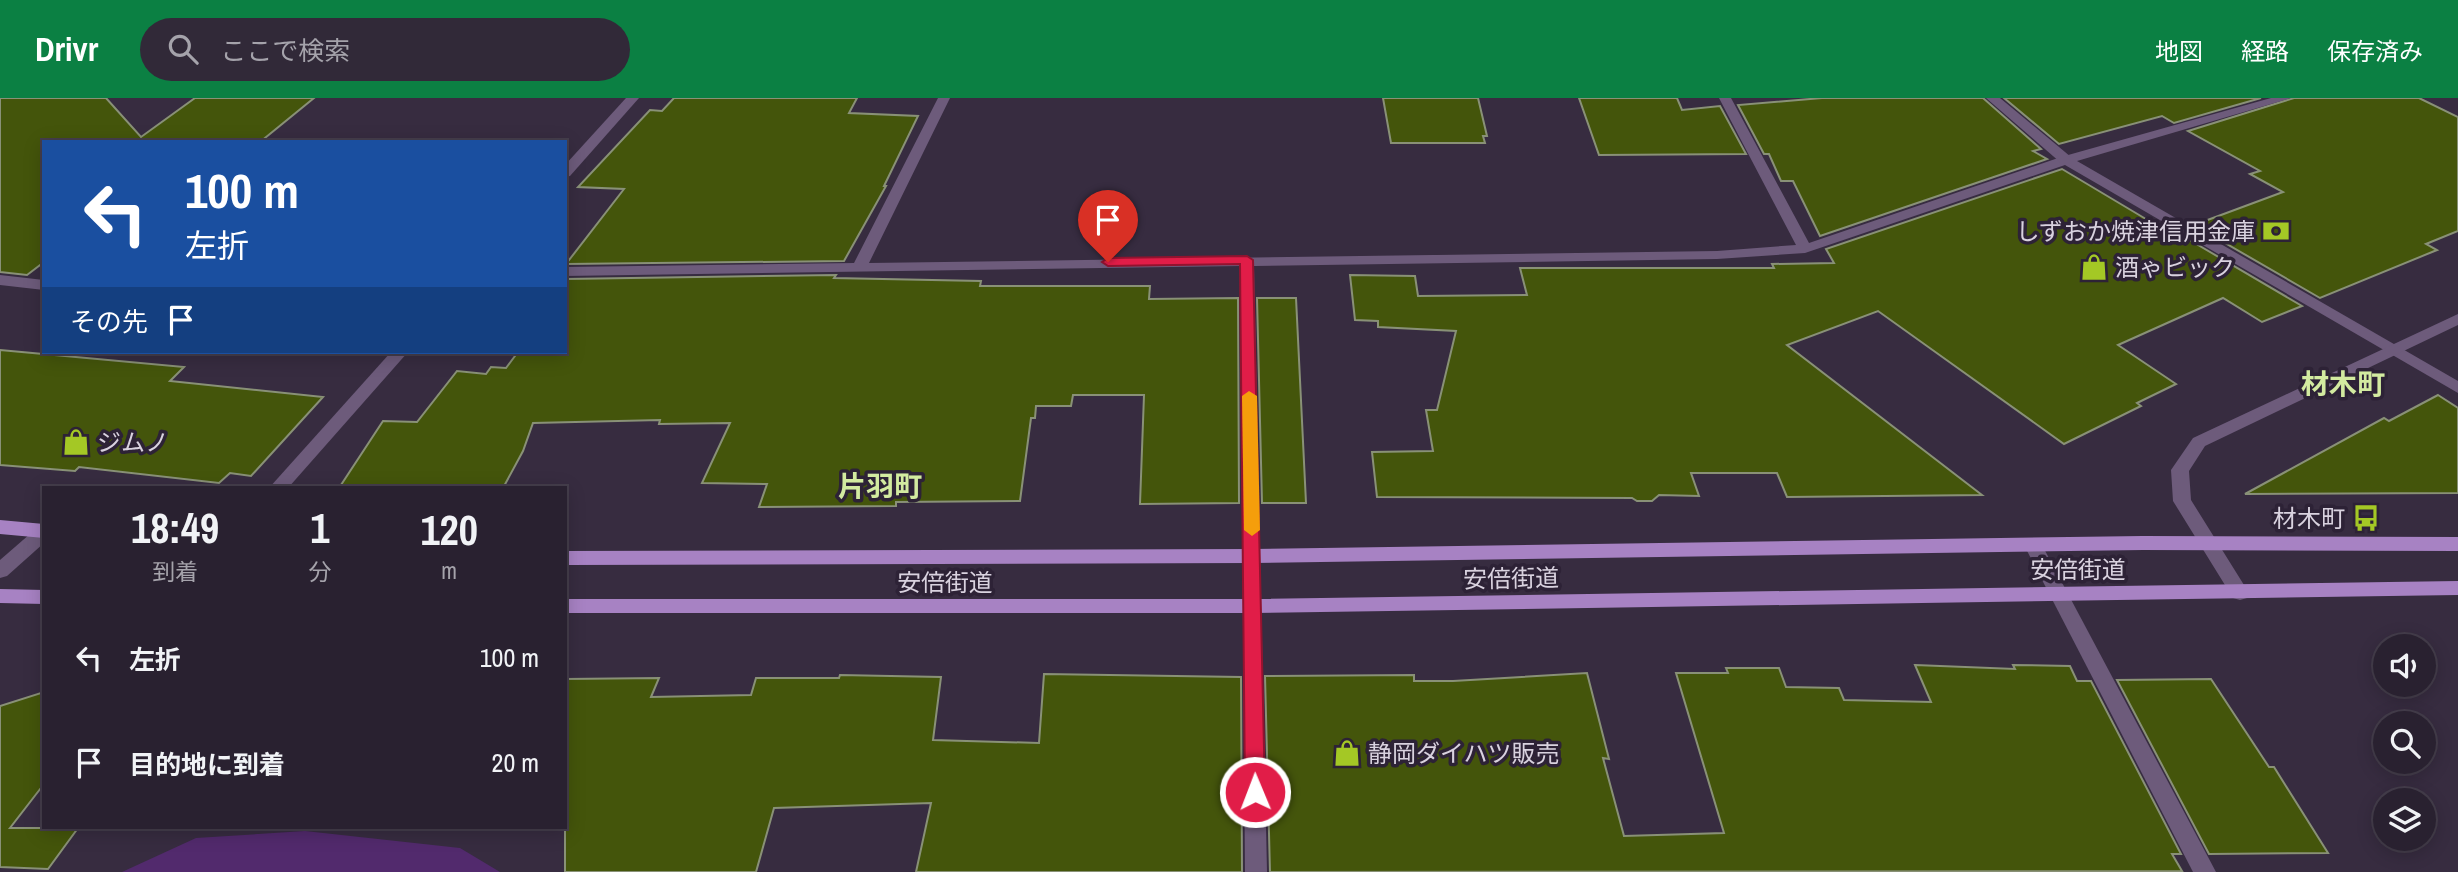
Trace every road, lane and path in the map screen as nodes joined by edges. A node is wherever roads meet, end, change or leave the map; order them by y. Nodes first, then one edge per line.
1 (633, 98) edge
2 (944, 98) edge
3 (1725, 98) edge
4 (1992, 98) edge
5 (2285, 98) edge
6 (2066, 160) junction
7 (567, 171) edge
8 (1805, 249) junction
9 (1247, 260) junction
10 (860, 267) junction
11 (567, 272) edge
12 (0, 280) edge
13 (42, 285) edge
14 (2458, 318) edge
15 (2395, 350) junction
16 (398, 354) edge
17 (2458, 388) edge
18 (280, 486) edge
19 (0, 527) edge
20 (42, 531) edge
21 (42, 533) edge
22 (2206, 543) junction
23 (2458, 544) edge
24 (2033, 545) junction
25 (1252, 556) junction
26 (567, 558) edge
27 (0, 571) edge
28 (2458, 588) edge
29 (2240, 593) junction
30 (2059, 594) junction
31 (0, 596) edge
32 (42, 597) edge
33 (567, 606) edge
34 (1252, 606) junction
35 (1256, 872) edge
36 (2205, 872) edge

1 - 7 street
2 - 10 street
3 - 8 street
4 - 6 street
5 - 6 street
6 - 8 street
6 - 15 street
8 - 9 street
9 - 10 street
9 - 25 street
10 - 11 street
12 - 13 street
14 - 15 street
15 - 17 street
15 - 22 street
16 - 18 street
19 - 20 main road
21 - 27 street
22 - 23 main road, 安倍街道
22 - 24 main road, 安倍街道
22 - 29 street
24 - 25 main road, 安倍街道
24 - 30 street
25 - 26 main road, 安倍街道
25 - 34 street
28 - 29 main road, 安倍街道
29 - 30 main road, 安倍街道
30 - 34 main road, 安倍街道
30 - 36 street
31 - 32 main road
33 - 34 main road, 安倍街道
34 - 35 street

